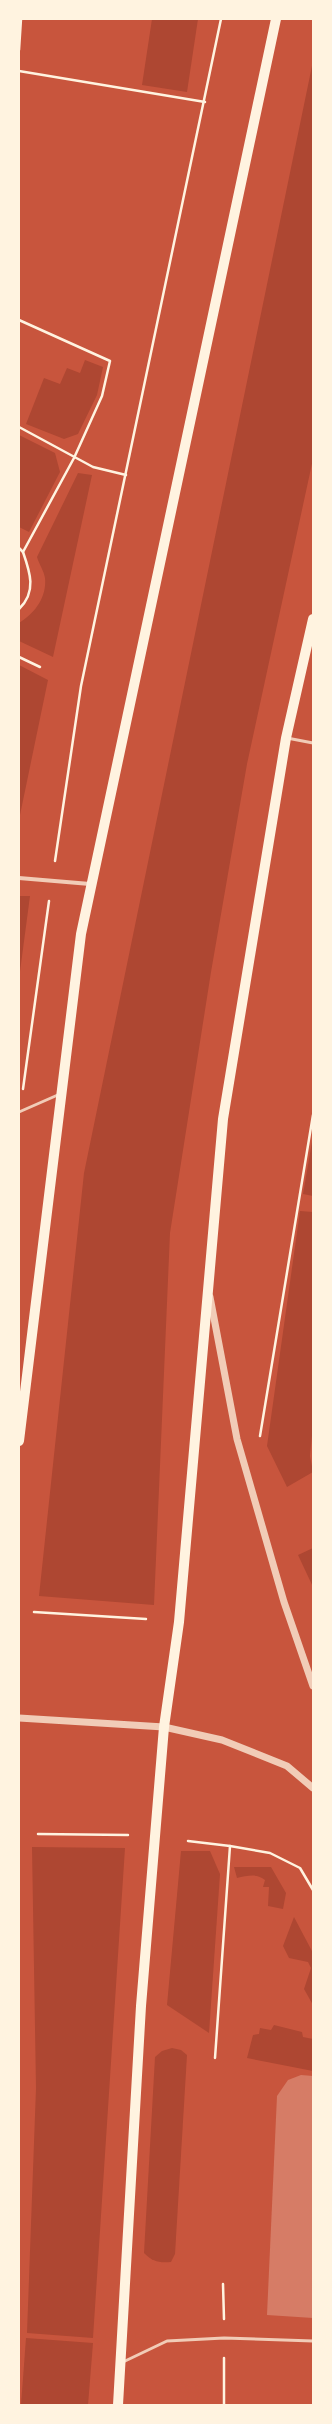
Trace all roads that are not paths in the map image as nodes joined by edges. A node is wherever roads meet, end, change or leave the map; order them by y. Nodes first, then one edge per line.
1 (276, 19) edge
2 (313, 619) edge
3 (286, 738) junction
4 (313, 743) edge
5 (19, 878) edge
6 (91, 884) junction
7 (61, 1093) junction
8 (19, 1112) edge
9 (208, 1286) junction
10 (19, 1441) edge
11 (313, 1686) edge
12 (19, 1718) edge
13 (164, 1727) junction
14 (313, 1788) edge
15 (313, 2341) edge
16 (121, 2363) junction
17 (118, 2405) edge

1 - 6 main road
2 - 3 main road
3 - 4 lane
3 - 9 main road
5 - 6 street
6 - 7 main road
7 - 8 lane
7 - 10 main road
9 - 11 street
9 - 13 main road
12 - 13 street
13 - 14 street
13 - 16 main road
15 - 16 lane
16 - 17 main road

